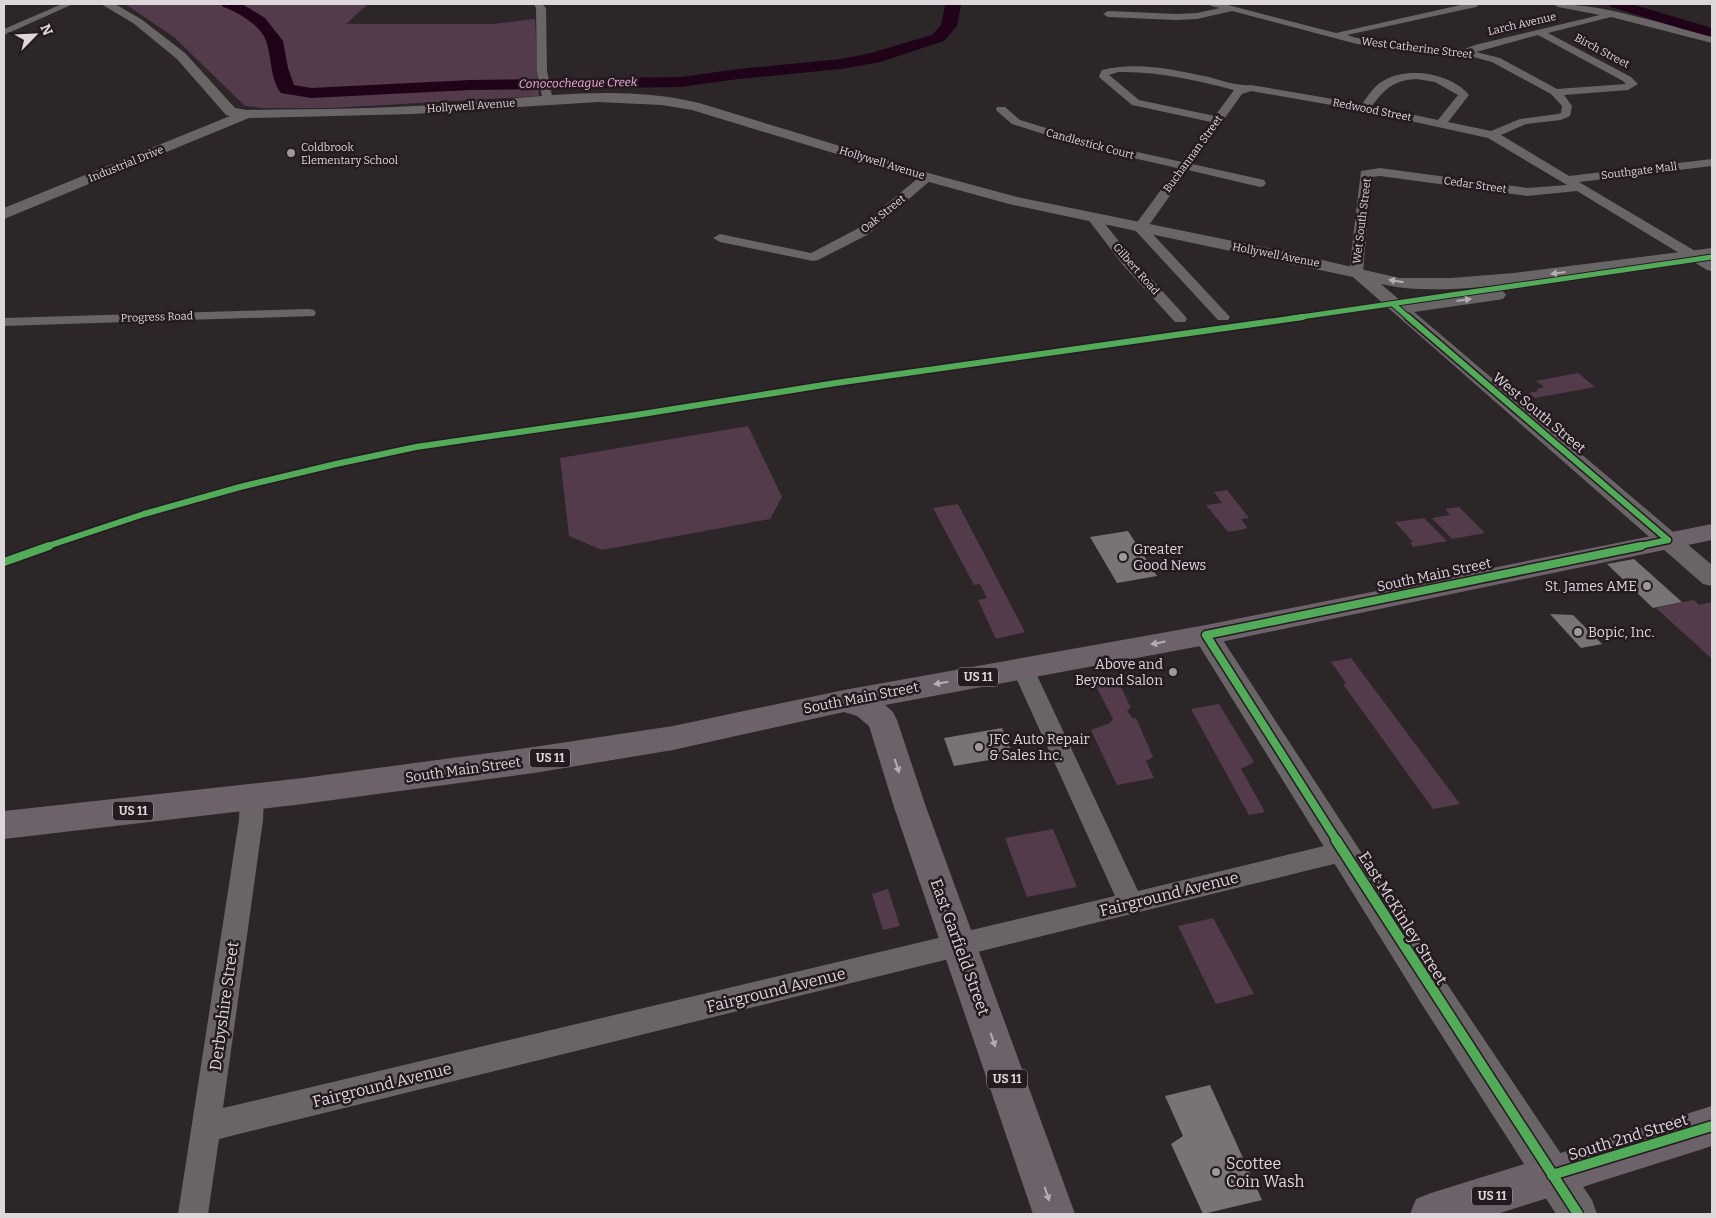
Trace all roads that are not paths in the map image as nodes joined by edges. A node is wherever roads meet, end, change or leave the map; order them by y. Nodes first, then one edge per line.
1 (69, 4) edge
2 (106, 4) edge
3 (538, 4) edge
4 (1214, 4) edge
5 (1254, 4) edge
6 (1476, 4) edge
7 (1558, 4) edge
8 (1232, 8) junction
9 (1108, 14) dead end
10 (1614, 15) junction
11 (4, 32) edge
12 (1541, 32) junction
13 (1333, 35) junction
14 (1712, 40) edge
15 (1466, 52) junction
16 (1247, 89) junction
17 (1555, 92) junction
18 (547, 98) junction
19 (1365, 108) junction
20 (1001, 109) dead end
21 (247, 114) junction
22 (1219, 120) junction
23 (1440, 124) junction
24 (1492, 135) junction
25 (1712, 162) edge
26 (1184, 167) junction
27 (1370, 172) joint
28 (927, 177) junction
29 (1567, 180) junction
30 (1260, 183) dead end
31 (1579, 187) junction
32 (4, 214) edge
33 (1093, 218) junction
34 (1140, 228) junction
35 (720, 238) dead end
36 (1707, 260) edge
37 (1356, 272) junction
38 (1398, 309) junction
39 (309, 313) dead end
40 (1224, 317) dead end
41 (1180, 319) dead end
42 (4, 322) edge
43 (1712, 532) edge
44 (1668, 540) junction
45 (1712, 578) edge
46 (1206, 634) junction
47 (1023, 669) junction
48 (897, 691) junction
49 (844, 701) junction
50 (882, 720) junction
51 (252, 798) junction
52 (4, 826) edge
53 (1345, 852) junction
54 (1131, 904) junction
55 (959, 945) junction
56 (1712, 1126) edge
57 (207, 1127) junction
58 (1552, 1175) junction
59 (193, 1214) edge
60 (1054, 1214) edge
61 (1431, 1214) edge
62 (1578, 1214) edge

1 - 11 street
2 - 21 street, Hollywell Avenue
3 - 18 street
4 - 8 street, West Catherine Street
5 - 8 street
6 - 13 street
7 - 10 street
8 - 9 street
8 - 13 street, West Catherine Street
10 - 12 street, Larch Avenue
10 - 14 street
12 - 15 street, Larch Avenue
12 - 17 street, Birch Street
13 - 15 street, West Catherine Street
15 - 17 street, West Catherine Street
16 - 19 street, Redwood Street
16 - 22 street, Buchannan Street
16 - 22 street, Redwood Street
17 - 24 street
18 - 21 street, Hollywell Avenue
18 - 28 street, Hollywell Avenue
19 - 23 street, Redwood Street
19 - 23 street
20 - 26 street, Candlestick Court
21 - 32 street, Industrial Drive
22 - 26 street, Buchannan Street
23 - 24 street, Redwood Street
24 - 29 street
25 - 29 street, Southgate Mall
26 - 30 street, Candlestick Court
26 - 34 street, Buchannan Street
27 - 31 street, Cedar Street
27 - 37 street, Wet South Street
28 - 33 street, Hollywell Avenue
28 - 35 street, Oak Street
29 - 31 street
31 - 36 street
33 - 34 street, Hollywell Avenue
33 - 41 street, Gilbert Road
34 - 37 street, Hollywell Avenue
34 - 40 street
36 -> 37 street, Hollywell Avenue
38 -> 36 street
37 - 38 street, West South Street
38 - 44 street, West South Street
39 - 42 street, Progress Road
43 - 44 main road, South Main Street / US 11
44 - 45 street, West South Street
44 - 46 main road, South Main Street / US 11
46 -> 47 main road, South Main Street / US 11
46 - 53 street, East McKinley Street
47 -> 48 main road, South Main Street / US 11
47 - 54 street
48 - 49 main road, South Main Street / US 11
48 - 50 main road
49 - 50 main road, US 11
49 - 51 main road, South Main Street / US 11
50 -> 55 main road, East Garfield Street / US 11
51 - 52 main road, South Main Street / US 11
51 - 57 street, Derbyshire Street
53 - 54 street, Fairground Avenue
53 - 58 street, East McKinley Street
54 - 55 street, Fairground Avenue
55 - 57 street, Fairground Avenue
55 -> 60 main road, East Garfield Street / US 11
56 - 58 main road, South 2nd Street / US 11
57 - 59 street, Derbyshire Street
58 - 61 main road, South 2nd Street / US 11
58 - 62 street, East McKinley Street

